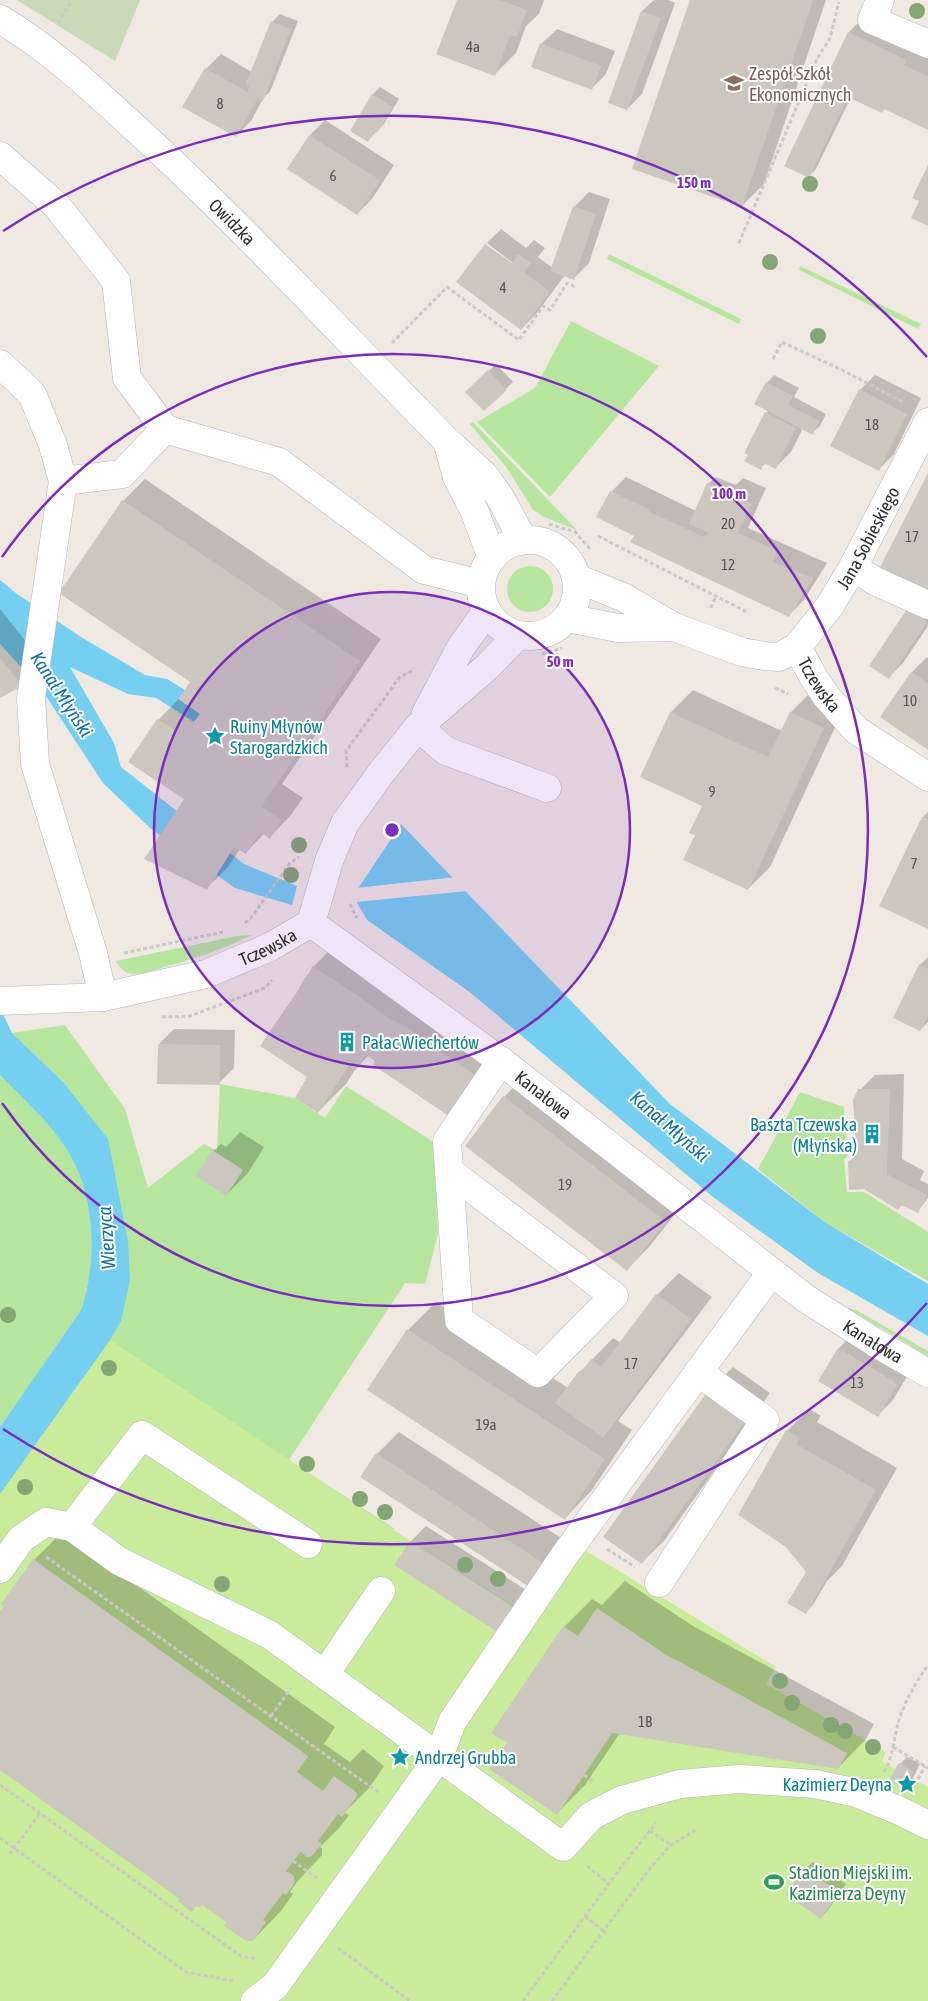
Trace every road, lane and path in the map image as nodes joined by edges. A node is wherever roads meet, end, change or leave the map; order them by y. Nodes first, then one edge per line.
1 (72, 0) edge
2 (838, 0) edge
3 (880, 0) edge
4 (63, 16) dead end
5 (0, 19) edge
6 (928, 44) edge
7 (0, 156) edge
8 (739, 243) dead end
9 (576, 287) dead end
10 (388, 347) dead end
11 (773, 359) dead end
12 (0, 364) edge
13 (906, 403) dead end
14 (928, 422) edge
15 (165, 429) junction
16 (447, 441) junction
17 (63, 481) junction
18 (598, 536) dead end
19 (523, 540) junction
20 (492, 558) junction
21 (853, 567) junction
22 (576, 578) junction
23 (481, 584) junction
24 (716, 595) junction
25 (928, 606) edge
26 (487, 611) junction
27 (709, 613) dead end
28 (749, 613) dead end
29 (567, 618) junction
30 (674, 627) junction
31 (518, 634) junction
32 (797, 647) junction
33 (564, 648) dead end
34 (539, 654) dead end
35 (415, 669) dead end
36 (770, 686) dead end
37 (797, 698) dead end
38 (418, 727) junction
39 (347, 776) dead end
40 (928, 777) edge
41 (547, 788) dead end
42 (301, 855) dead end
43 (350, 899) dead end
44 (358, 919) dead end
45 (311, 923) junction
46 (238, 928) dead end
47 (229, 930) dead end
48 (94, 958) junction
49 (103, 998) junction
50 (11, 1001) edge
51 (501, 1061) junction
52 (449, 1171) junction
53 (771, 1273) junction
54 (698, 1372) junction
55 (928, 1373) edge
56 (72, 1527) junction
57 (581, 1533) junction
58 (21, 1539) junction
59 (308, 1544) dead end
60 (0, 1569) edge
61 (660, 1583) joint
62 (381, 1591) dead end
63 (928, 1665) edge
64 (325, 1674) junction
65 (893, 1747) junction
66 (439, 1757) junction
67 (888, 1765) dead end
68 (928, 1768) edge
69 (0, 1784) edge
70 (379, 1792) dead end
71 (40, 1813) junction
72 (659, 1820) dead end
73 (927, 1823) edge
74 (697, 1829) dead end
75 (650, 1831) junction
76 (0, 1838) edge
77 (671, 1846) junction
78 (15, 1848) junction
79 (10, 1854) dead end
80 (599, 1876) dead end
81 (609, 1884) junction
82 (585, 1916) junction
83 (314, 1930) junction
84 (605, 1932) junction
85 (259, 1959) dead end
86 (265, 1994) edge
87 (410, 2001) edge
88 (523, 2001) edge
89 (552, 2001) edge

1 - 4 path
2 - 8 path
3 - 6 street
5 - 16 street, Owidzka
7 - 15 street
9 - 10 path
11 - 13 path
12 - 17 street
14 - 21 street, Jana Sobieskiego
15 - 17 street
15 - 23 street
16 - 19 street, Owidzka
16 - 20 street
17 - 48 street
18 - 24 path
19 - 20 street
19 - 22 street
20 - 23 street
21 - 25 street
21 - 32 street, Jana Sobieskiego
22 - 29 street
22 - 30 street, Tczewska
23 - 26 street
24 - 27 path
24 - 28 path
26 - 31 street
26 - 38 street, Tczewska
29 - 30 street, Tczewska
29 - 31 street
30 - 32 street, Tczewska
31 - 38 street, Tczewska
32 - 40 street, Tczewska
33 - 34 path
35 - 39 path
36 - 37 path
38 - 41 street
38 - 45 street, Tczewska
42 - 46 path
43 - 44 path
45 - 49 street, Tczewska
45 - 51 street, Kanałowa
47 - 48 path
48 - 49 street
49 - 50 street, Tczewska
51 - 52 street
51 - 53 street, Kanałowa
52 - 52 street
53 - 54 street
53 - 55 street, Kanałowa
54 - 57 street
54 - 61 street
56 - 58 street
56 - 59 street
56 - 64 street
57 - 61 path
57 - 66 street
58 - 60 street
58 - 70 path
62 - 64 street
63 - 65 path
64 - 66 street
65 - 67 path
65 - 68 path
66 - 73 street
66 - 83 street
69 - 71 path
71 - 78 path
71 - 85 path
72 - 75 path
74 - 77 path
75 - 77 path
75 - 81 path
76 - 78 path
77 - 84 path
78 - 79 path
78 - 86 path
80 - 81 path
81 - 82 path
82 - 84 path
82 - 88 path
83 - 86 street
83 - 87 path
84 - 89 path

